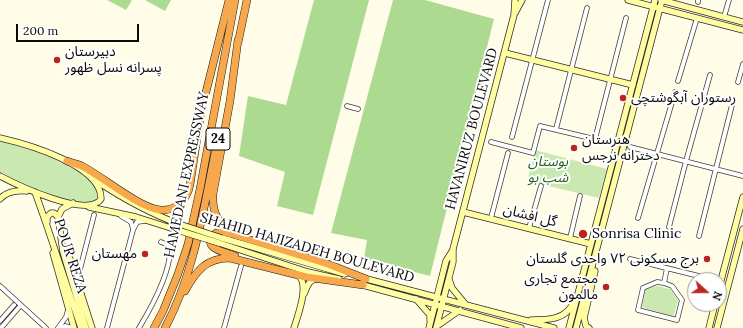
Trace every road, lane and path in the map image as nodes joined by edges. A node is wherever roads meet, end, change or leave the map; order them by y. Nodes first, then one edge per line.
1 (229, 0) edge
2 (235, 0) edge
3 (247, 0) edge
4 (515, 0) edge
5 (522, 0) edge
6 (548, 0) edge
7 (628, 0) edge
8 (655, 0) edge
9 (661, 0) edge
10 (729, 0) edge
11 (653, 7) junction
12 (587, 8) dead end
13 (660, 8) junction
14 (514, 15) junction
15 (724, 17) junction
16 (626, 18) dead end
17 (697, 18) junction
18 (743, 22) edge
19 (743, 30) edge
20 (238, 40) junction
21 (505, 53) junction
22 (532, 60) junction
23 (743, 64) edge
24 (571, 69) junction
25 (710, 75) dead end
26 (609, 79) junction
27 (678, 81) dead end
28 (738, 82) dead end
29 (633, 85) junction
30 (675, 92) dead end
31 (733, 101) dead end
32 (347, 106) dead end
33 (358, 109) dead end
34 (556, 129) junction
35 (512, 137) dead end
36 (0, 138) edge
37 (594, 139) junction
38 (491, 142) dead end
39 (611, 143) dead end
40 (630, 147) dead end
41 (508, 153) dead end
42 (656, 153) junction
43 (686, 160) junction
44 (67, 162) junction
45 (716, 169) junction
46 (88, 175) junction
47 (0, 176) edge
48 (743, 176) edge
49 (541, 186) dead end
50 (33, 192) junction
51 (580, 196) dead end
52 (743, 197) edge
53 (0, 199) edge
54 (73, 203) junction
55 (82, 206) junction
56 (111, 211) junction
57 (463, 212) junction
58 (94, 215) dead end
59 (58, 217) junction
60 (491, 218) junction
61 (638, 218) dead end
62 (151, 222) junction
63 (47, 226) junction
64 (529, 228) junction
65 (669, 228) dead end
66 (743, 229) edge
67 (133, 230) junction
68 (235, 235) junction
69 (699, 236) dead end
70 (570, 238) junction
71 (62, 241) junction
72 (220, 241) junction
73 (161, 242) dead end
74 (53, 244) junction
75 (591, 244) junction
76 (598, 246) junction
77 (453, 249) junction
78 (630, 259) dead end
79 (240, 266) dead end
80 (274, 268) junction
81 (667, 268) junction
82 (721, 272) edge
83 (687, 273) edge
84 (296, 274) junction
85 (449, 278) junction
86 (321, 279) junction
87 (77, 281) junction
88 (365, 282) junction
89 (664, 283) junction
90 (581, 284) junction
91 (0, 286) edge
92 (440, 298) junction
93 (416, 299) junction
94 (302, 300) junction
95 (14, 305) dead end
96 (21, 305) junction
97 (438, 305) junction
98 (466, 305) junction
99 (68, 306) junction
100 (460, 310) junction
101 (713, 312) edge
102 (171, 317) junction
103 (524, 320) junction
104 (0, 321) edge
105 (430, 326) edge
106 (436, 327) edge
107 (1, 328) edge
108 (46, 328) edge
109 (60, 328) edge
110 (73, 328) edge
111 (80, 328) edge
112 (86, 328) edge
113 (92, 328) edge
114 (107, 328) edge
115 (139, 328) edge
116 (154, 328) edge
117 (166, 328) edge
118 (224, 328) edge
119 (294, 328) edge
120 (520, 328) edge
121 (554, 328) edge
122 (569, 328) edge
123 (576, 328) edge
124 (588, 328) edge
125 (709, 328) edge
126 (717, 328) edge

1 - 44 highway
2 - 116 highway, HAMEDANI EXPRESSWAY / 24
3 - 20 highway, HAMEDANI EXPRESSWAY / 24
4 - 14 main road, HAVANIRUZ BOULEVARD
5 - 14 main road, HAVANIRUZ BOULEVARD
6 - 22 street
7 - 11 main road
8 - 11 main road
9 - 13 main road
9 - 15 main road
10 - 15 street
11 - 13 main road
11 - 29 main road
12 - 24 street
13 - 17 main road
13 - 76 main road
14 - 21 main road, HAVANIRUZ BOULEVARD
15 - 18 main road
16 - 26 street
17 - 19 main road
17 - 27 street
20 - 68 highway
20 - 102 highway, HAMEDANI EXPRESSWAY / 24
21 - 22 main road
21 - 57 main road, HAVANIRUZ BOULEVARD
22 - 24 main road
22 - 35 street
23 - 28 street
24 - 26 main road
24 - 34 street
25 - 43 street
26 - 29 main road
26 - 37 street
29 - 75 main road
30 - 42 street
31 - 45 street
32 - 33 street
34 - 37 street
34 - 38 street
36 - 44 main road, SHAHID HAJIZADEH BOULEVARD
37 - 39 street
40 - 42 street
41 - 60 street
42 - 43 street
42 - 61 street
43 - 45 street
43 - 65 street
44 - 46 main road, SHAHID HAJIZADEH BOULEVARD
45 - 48 street
45 - 69 street
46 - 55 main road
46 - 72 main road, SHAHID HAJIZADEH BOULEVARD, bridge
47 - 50 main road
49 - 64 street
50 - 53 main road
50 - 54 main road, SHAHID HAJIZADEH BOULEVARD
50 - 63 main road, POUR REZA
51 - 70 street
52 - 82 main road
54 - 55 main road, SHAHID HAJIZADEH BOULEVARD
54 - 59 main road, POUR REZA
55 - 56 main road, SHAHID HAJIZADEH BOULEVARD
56 - 62 main road, SHAHID HAJIZADEH BOULEVARD
56 - 67 street
57 - 60 main road, گل افشان
57 - 77 main road, HAVANIRUZ BOULEVARD
58 - 87 street
59 - 63 main road
59 - 71 main road, POUR REZA
60 - 64 main road, گل افشان
62 - 67 street
62 - 72 main road, SHAHID HAJIZADEH BOULEVARD, bridge
63 - 74 main road, POUR REZA
64 - 70 main road, گل افشان
66 - 126 main road
67 - 114 street
68 - 80 highway
68 - 88 highway
70 - 75 main road, گل افشان
71 - 87 main road
71 - 112 main road, POUR REZA
72 - 88 main road, SHAHID HAJIZADEH BOULEVARD
73 - 115 street
74 - 99 main road
74 - 111 main road, POUR REZA
75 - 90 main road
76 - 123 main road
76 - 124 main road
77 - 85 main road, HAVANIRUZ BOULEVARD
77 - 92 main road, HAVANIRUZ BOULEVARD
78 - 81 street
79 - 118 street
80 - 84 highway
80 - 102 highway
81 - 83 street
81 - 89 street
84 - 86 highway
84 - 94 main road
85 - 92 main road, HAVANIRUZ BOULEVARD
85 - 98 main road
86 - 88 highway
86 - 94 main road
87 - 113 main road
88 - 92 main road, SHAHID HAJIZADEH BOULEVARD
88 - 93 main road, SHAHID HAJIZADEH BOULEVARD
89 - 89 street
90 - 103 main road
90 - 122 main road
91 - 96 street
92 - 97 main road, HAVANIRUZ BOULEVARD
92 - 98 main road, SHAHID HAJIZADEH BOULEVARD
93 - 97 main road, SHAHID HAJIZADEH BOULEVARD
93 - 105 main road
94 - 119 main road
95 - 104 street
96 - 107 street
96 - 108 street
97 - 100 main road, SHAHID HAJIZADEH BOULEVARD
97 - 105 main road, HAVANIRUZ BOULEVARD
97 - 106 main road, HAVANIRUZ BOULEVARD
98 - 103 main road, SHAHID HAJIZADEH BOULEVARD
99 - 109 street
99 - 110 main road
100 - 106 main road
100 - 120 main road, SHAHID HAJIZADEH BOULEVARD
101 - 125 main road
102 - 117 highway, HAMEDANI EXPRESSWAY / 24
103 - 121 main road, SHAHID HAJIZADEH BOULEVARD
109 - 110 street

